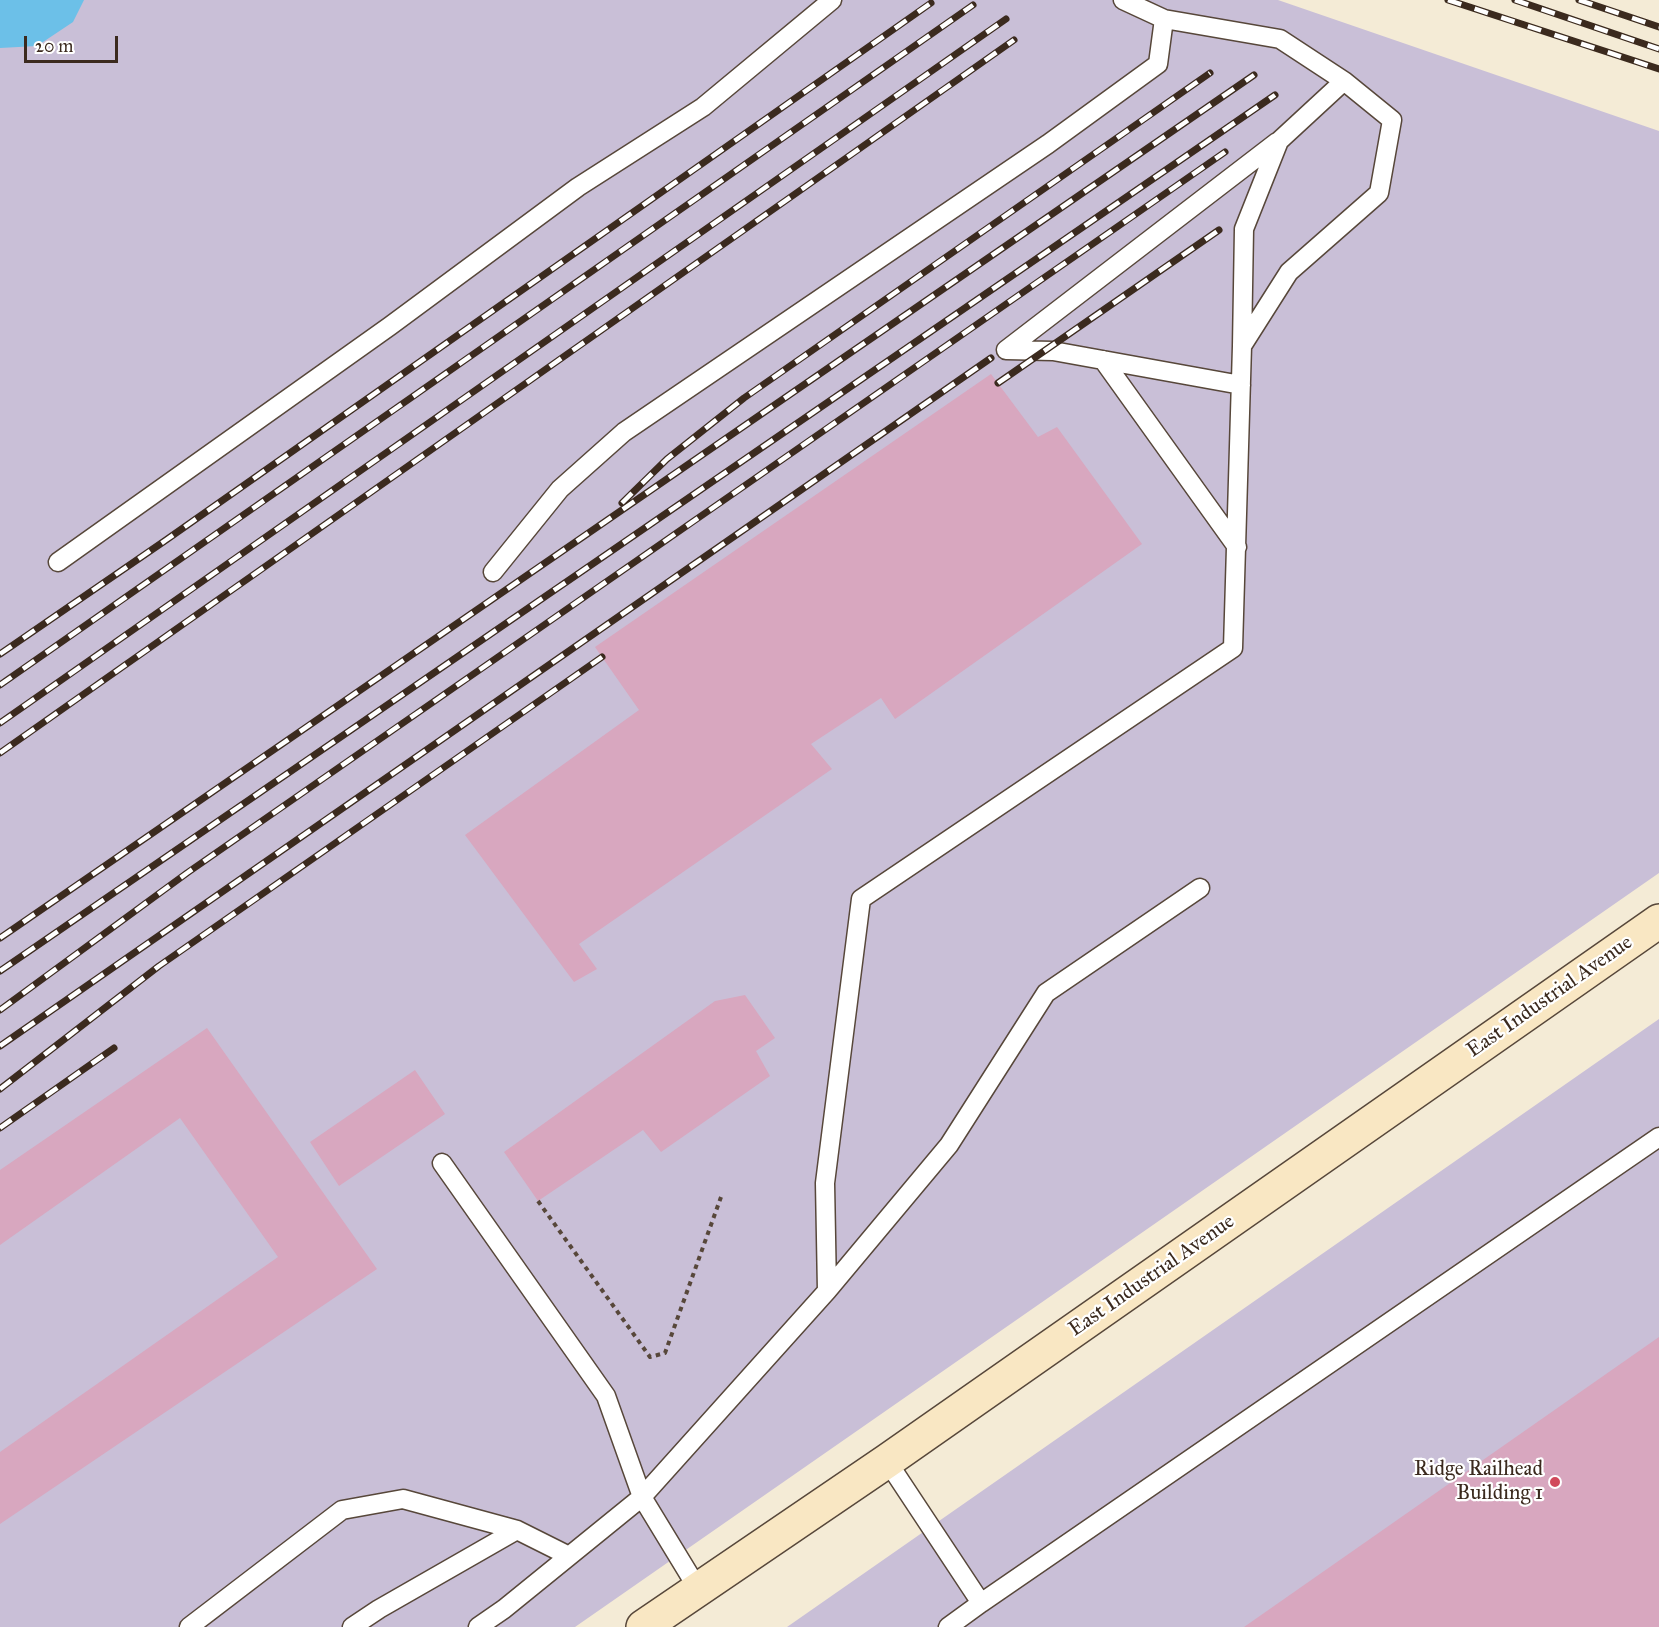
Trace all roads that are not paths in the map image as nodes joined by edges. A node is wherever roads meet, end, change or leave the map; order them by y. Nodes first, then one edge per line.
1 (832, 0) edge
2 (1123, 0) edge
3 (1164, 19) junction
4 (1344, 81) junction
5 (1279, 141) junction
6 (1242, 346) junction
7 (1103, 360) junction
8 (1241, 385) junction
9 (1237, 547) junction
10 (58, 562) dead end
11 (494, 572) dead end
12 (1200, 888) dead end
13 (1659, 921) edge
14 (1659, 1137) edge
15 (442, 1163) dead end
16 (827, 1291) junction
17 (887, 1461) junction
18 (642, 1497) junction
19 (517, 1530) junction
20 (569, 1556) junction
21 (698, 1589) junction
22 (981, 1603) junction
23 (189, 1627) edge
24 (352, 1627) edge
25 (478, 1627) edge
26 (643, 1627) edge
27 (948, 1627) edge

1 - 10 lane
2 - 3 lane
3 - 4 lane
3 - 11 lane
4 - 5 lane
4 - 6 lane
5 - 6 lane
5 - 7 lane
6 - 8 lane
7 - 8 lane
7 - 9 lane
8 - 9 lane
9 - 16 lane
12 - 16 lane
13 - 17 street, East Industrial Avenue
14 - 22 lane
15 - 18 lane
16 - 18 lane
17 - 21 street, East Industrial Avenue
17 - 22 lane
18 - 20 lane
18 - 21 lane
19 - 20 lane
19 - 23 lane
19 - 24 lane
20 - 25 lane
21 - 26 street, East Industrial Avenue
22 - 27 lane

